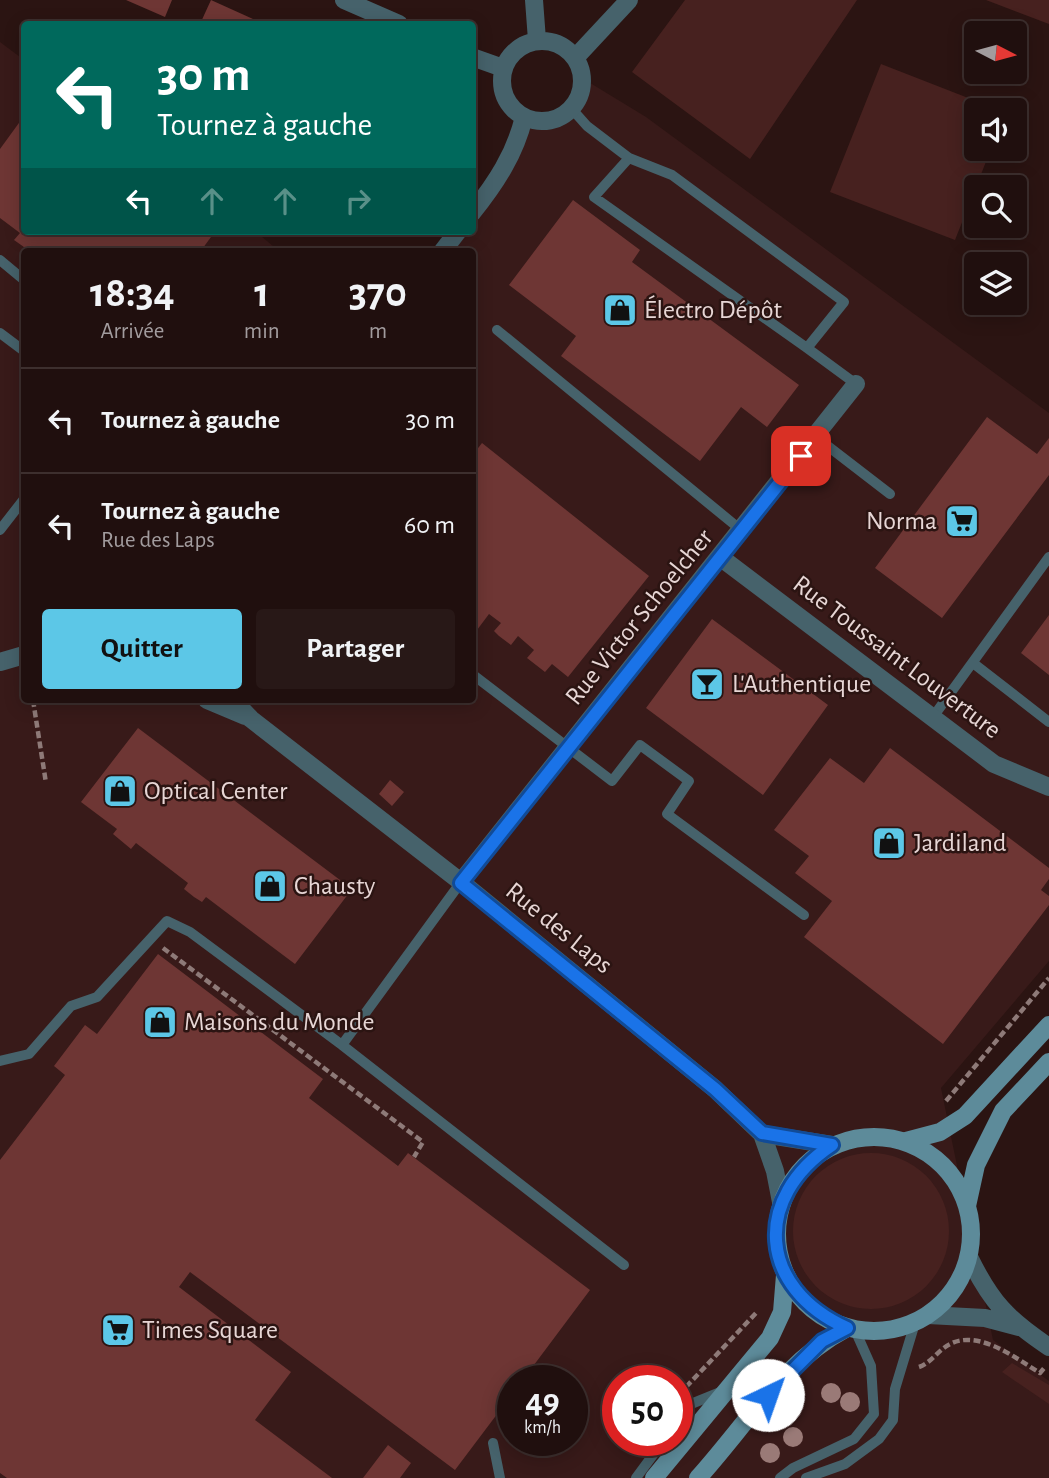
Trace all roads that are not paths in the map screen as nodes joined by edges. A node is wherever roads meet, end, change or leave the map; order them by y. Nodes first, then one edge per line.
1 (344, 0) edge
2 (534, 0) edge
3 (629, 0) edge
4 (392, 21) edge
5 (537, 40) junction
6 (476, 58) edge
7 (575, 58) junction
8 (503, 68) junction
9 (571, 108) junction
10 (524, 117) junction
11 (629, 158) junction
12 (476, 208) edge
13 (0, 260) edge
14 (21, 278) edge
15 (497, 330) dead end
16 (0, 333) edge
17 (807, 348) junction
18 (21, 349) edge
19 (856, 384) joint
20 (816, 437) junction
21 (890, 494) dead end
22 (21, 503) edge
23 (0, 530) edge
24 (741, 530) junction
25 (720, 557) junction
26 (1049, 557) edge
27 (21, 655) edge
28 (0, 662) edge
29 (973, 663) junction
30 (476, 677) edge
31 (214, 703) edge
32 (236, 703) edge
33 (933, 718) junction
34 (251, 719) junction
35 (1049, 722) edge
36 (568, 748) junction
37 (1049, 787) edge
38 (461, 883) junction
39 (804, 915) dead end
40 (1049, 1025) edge
41 (342, 1045) junction
42 (0, 1061) edge
43 (1049, 1062) edge
44 (762, 1133) junction
45 (906, 1141) junction
46 (832, 1145) junction
47 (781, 1202) junction
48 (967, 1206) junction
49 (969, 1257) junction
50 (624, 1265) dead end
51 (785, 1275) junction
52 (921, 1319) junction
53 (1019, 1327) junction
54 (851, 1329) junction
55 (1049, 1347) edge
56 (729, 1389) junction
57 (693, 1403) edge
58 (493, 1443) dead end
59 (652, 1456) edge
60 (500, 1478) edge
61 (636, 1478) edge
62 (654, 1478) edge
63 (698, 1478) edge
64 (780, 1478) edge
65 (806, 1478) edge

1 - 4 street
2 - 5 street
3 - 7 street
5 - 7 street
5 - 8 street
6 - 8 street
7 - 9 street
8 - 10 street
9 - 10 street
9 - 11 lane
10 - 12 street
11 - 17 lane
11 - 17 lane
13 - 14 lane
15 - 24 lane
16 - 18 lane
17 - 19 lane
19 - 20 street, Rue Victor Schoelcher
20 - 21 lane
20 - 24 street, Rue Victor Schoelcher
22 - 23 lane
24 - 25 street, Rue Victor Schoelcher
25 - 33 street, Rue Toussaint Louverture
25 - 36 street, Rue Victor Schoelcher
26 - 29 lane
27 - 28 street
29 - 33 lane
29 - 35 lane
30 - 36 lane
31 - 34 street, Rue des Laps
32 - 34 street, Rue des Laps
33 - 37 street, Rue Toussaint Louverture
34 - 38 street, Rue des Laps
36 - 38 street, Rue Victor Schoelcher
36 - 39 lane
38 - 41 lane
38 - 44 street, Rue des Laps
40 - 45 main road
41 - 42 lane
41 - 50 lane
43 - 48 main road
44 - 46 street
44 - 47 street, Rue des Laps
45 - 46 main road
45 - 48 main road
46 - 47 main road
47 - 51 main road
48 - 49 main road
49 - 52 main road
49 - 53 street
51 - 54 main road
51 - 56 main road
52 - 53 street
52 - 54 main road
52 - 65 lane
53 - 55 street
54 - 63 main road
54 - 64 lane
56 - 57 lane
56 - 62 main road
58 - 60 lane
59 - 61 lane

